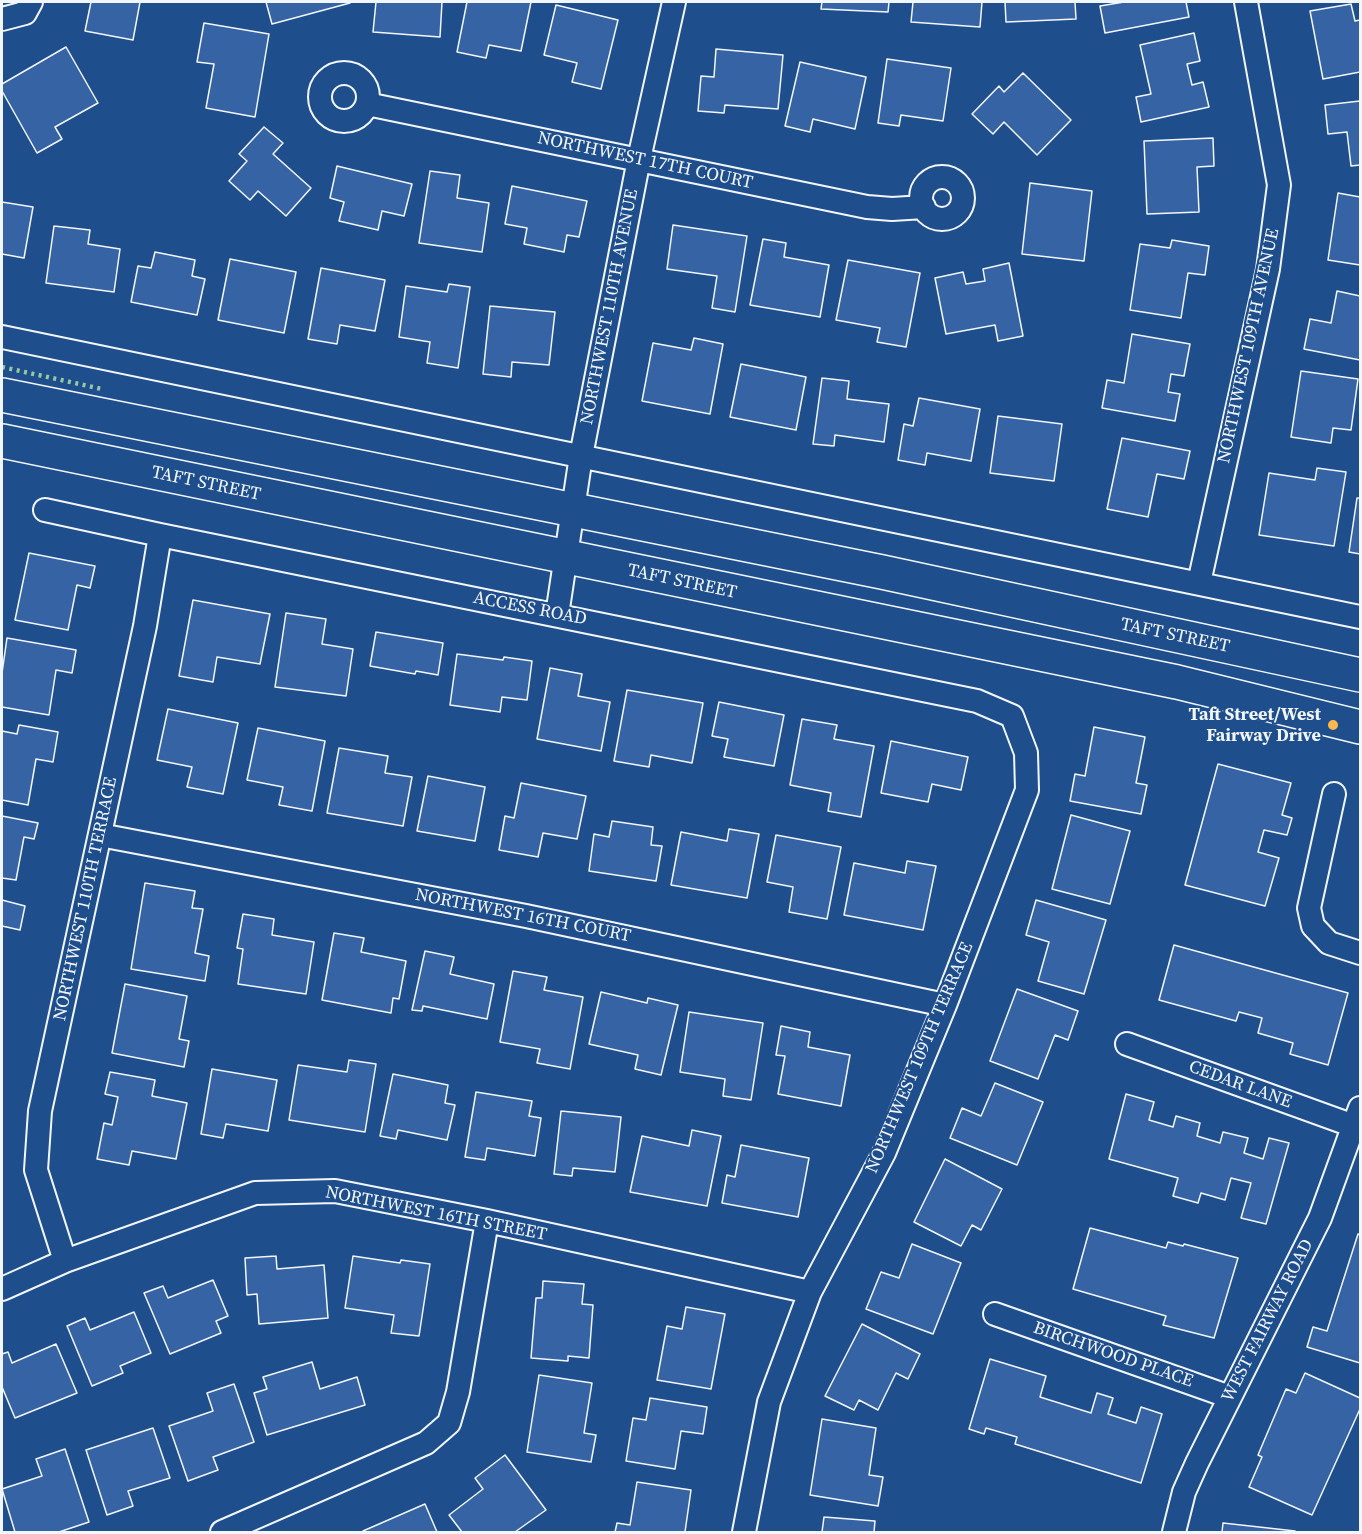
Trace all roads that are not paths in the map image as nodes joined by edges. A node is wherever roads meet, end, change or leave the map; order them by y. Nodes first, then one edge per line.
1 (674, 2) edge
2 (1246, 2) edge
3 (28, 7) edge
4 (2, 19) edge
5 (367, 104) dead end
6 (639, 159) junction
7 (924, 207) dead end
8 (2, 337) edge
9 (2, 394) edge
10 (2, 441) edge
11 (581, 456) junction
12 (573, 509) junction
13 (45, 510) dead end
14 (160, 536) junction
15 (565, 558) junction
16 (1199, 583) junction
17 (557, 615) junction
18 (1360, 617) edge
19 (1360, 675) edge
20 (1012, 716) joint
21 (1360, 727) edge
22 (1335, 794) dead end
23 (100, 836) junction
24 (1360, 952) edge
25 (945, 1005) junction
26 (1127, 1044) dead end
27 (1357, 1117) edge
28 (487, 1221) junction
29 (65, 1261) junction
30 (2, 1289) edge
31 (810, 1292) junction
32 (995, 1314) dead end
33 (1230, 1397) junction
34 (222, 1533) edge
35 (744, 1533) edge
36 (1174, 1533) edge

1 - 6 street, NORTHWEST 110TH AVENUE
2 - 16 street, NORTHWEST 109TH AVENUE
3 - 4 street
5 - 6 street, NORTHWEST 17TH COURT
6 - 7 street, NORTHWEST 17TH COURT
6 - 11 street, NORTHWEST 110TH AVENUE
8 - 11 street
9 - 12 street, TAFT STREET
10 - 15 street, TAFT STREET
11 - 12 street, NORTHWEST 110TH AVENUE
11 - 16 street
12 - 15 street, NORTHWEST 110TH AVENUE
12 - 19 street, TAFT STREET
13 - 14 street, ACCESS ROAD
14 - 17 street, ACCESS ROAD
14 - 23 street, NORTHWEST 110TH TERRACE
15 - 17 street, NORTHWEST 110TH AVENUE
15 - 21 street, TAFT STREET
16 - 18 street
17 - 20 street, ACCESS ROAD
20 - 25 street, NORTHWEST 109TH TERRACE
22 - 24 street
23 - 25 street, NORTHWEST 16TH COURT
23 - 29 street, NORTHWEST 110TH TERRACE
25 - 31 street, NORTHWEST 109TH TERRACE
26 - 27 street, CEDAR LANE
27 - 33 street, WEST FAIRWAY ROAD
28 - 29 street, NORTHWEST 16TH STREET
28 - 31 street, NORTHWEST 16TH STREET
28 - 34 street
29 - 30 street, NORTHWEST 16TH STREET
31 - 35 street, NORTHWEST 109TH TERRACE
32 - 33 street, BIRCHWOOD PLACE
33 - 36 street, WEST FAIRWAY ROAD

